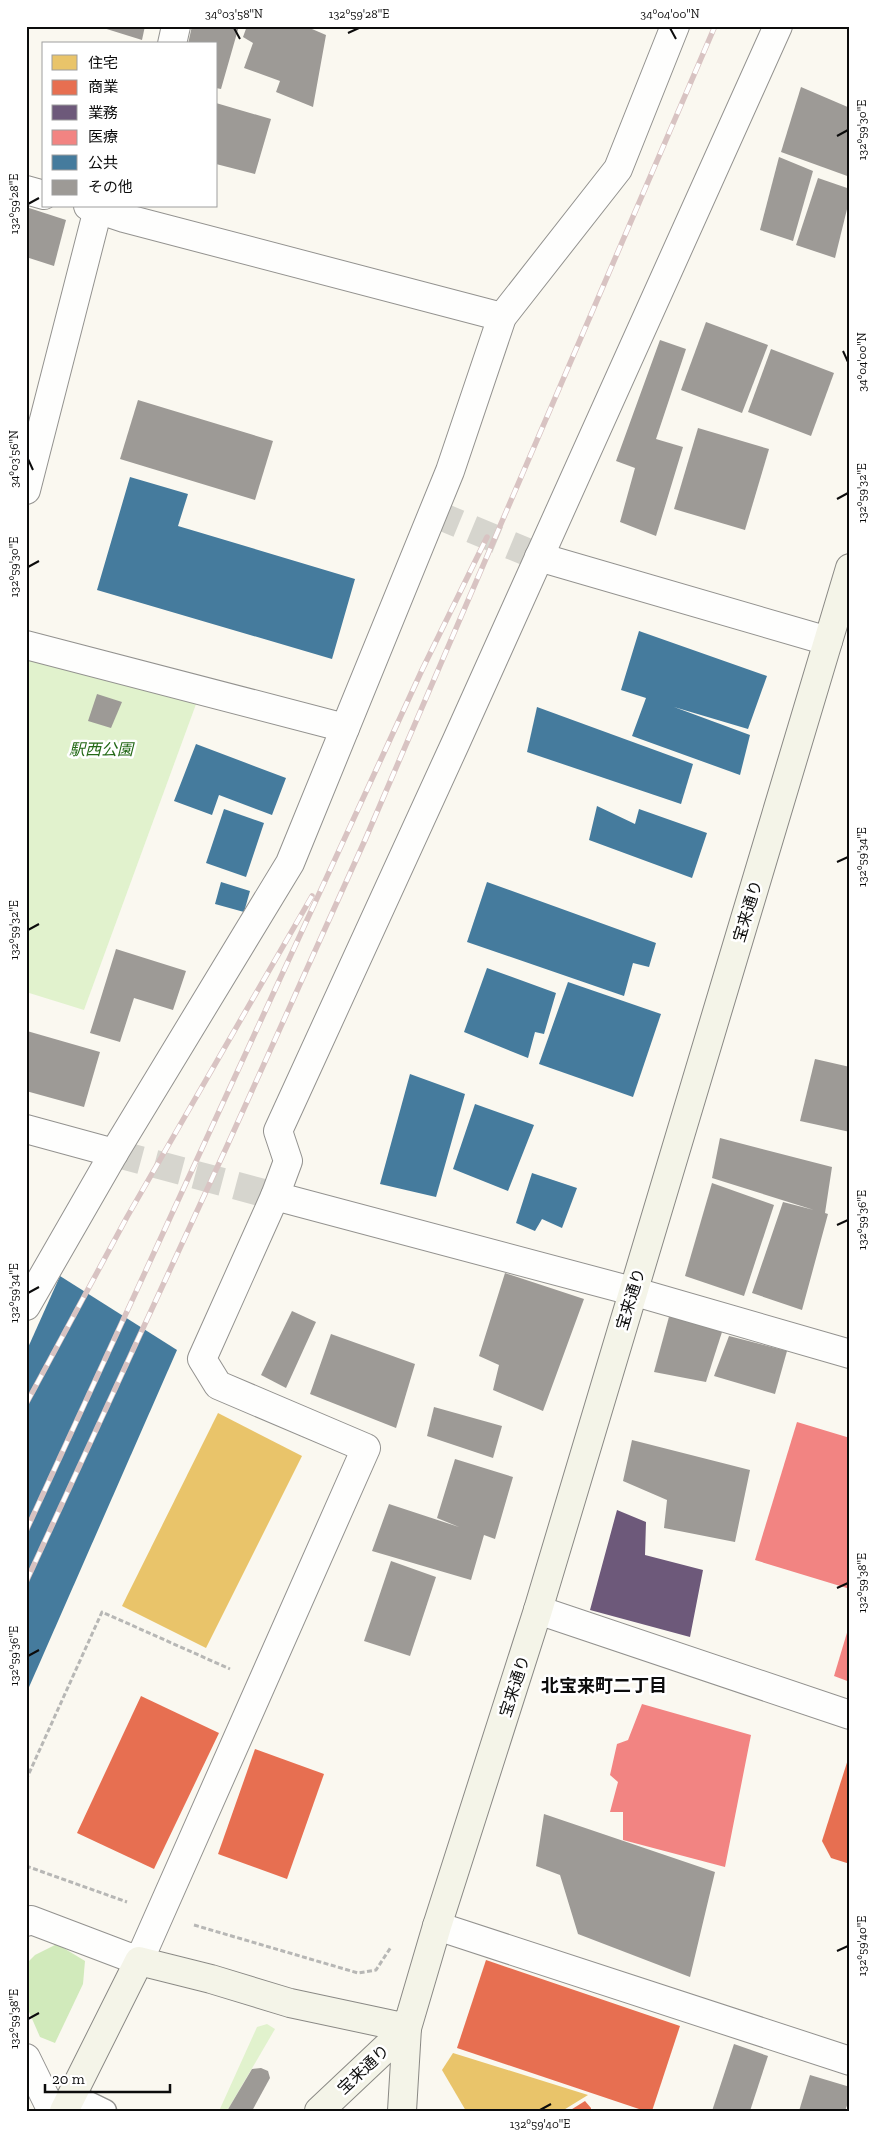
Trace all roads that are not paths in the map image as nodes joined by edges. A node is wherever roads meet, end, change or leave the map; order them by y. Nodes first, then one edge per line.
1 (176, 26) edge
2 (675, 26) edge
3 (778, 26) edge
4 (172, 42) edge
5 (26, 190) edge
6 (42, 194) edge
7 (93, 208) edge
8 (125, 212) edge
9 (502, 317) junction
10 (26, 490) edge
11 (539, 557) junction
12 (848, 582) edge
13 (828, 641) junction
14 (26, 645) edge
15 (345, 728) junction
16 (26, 1129) edge
17 (114, 1153) junction
18 (275, 1196) junction
19 (632, 1291) junction
20 (26, 1306) edge
21 (850, 1354) edge
22 (538, 1610) junction
23 (850, 1714) edge
24 (26, 1922) edge
25 (437, 1926) junction
26 (139, 1961) junction
27 (407, 2028) junction
28 (26, 2058) edge
29 (850, 2061) edge
30 (63, 2105) edge
31 (105, 2111) edge
32 (319, 2111) edge
33 (402, 2111) edge

1 - 4 street
2 - 9 street
3 - 11 street
5 - 6 street
7 - 8 street
7 - 10 street
8 - 9 street
9 - 15 street
11 - 13 street
11 - 18 street
12 - 13 street, 宝来通り
13 - 19 street, 宝来通り
14 - 15 street
15 - 17 street
16 - 17 street
17 - 20 street
18 - 19 street
18 - 26 street
19 - 21 street
19 - 22 street, 宝来通り
22 - 23 street
22 - 25 street, 宝来通り
24 - 26 street
25 - 27 street, 宝来通り
25 - 29 street
26 - 27 street
26 - 30 street
27 - 32 street, 宝来通り
27 - 33 street, 宝来通り
28 - 30 street
30 - 31 lane

